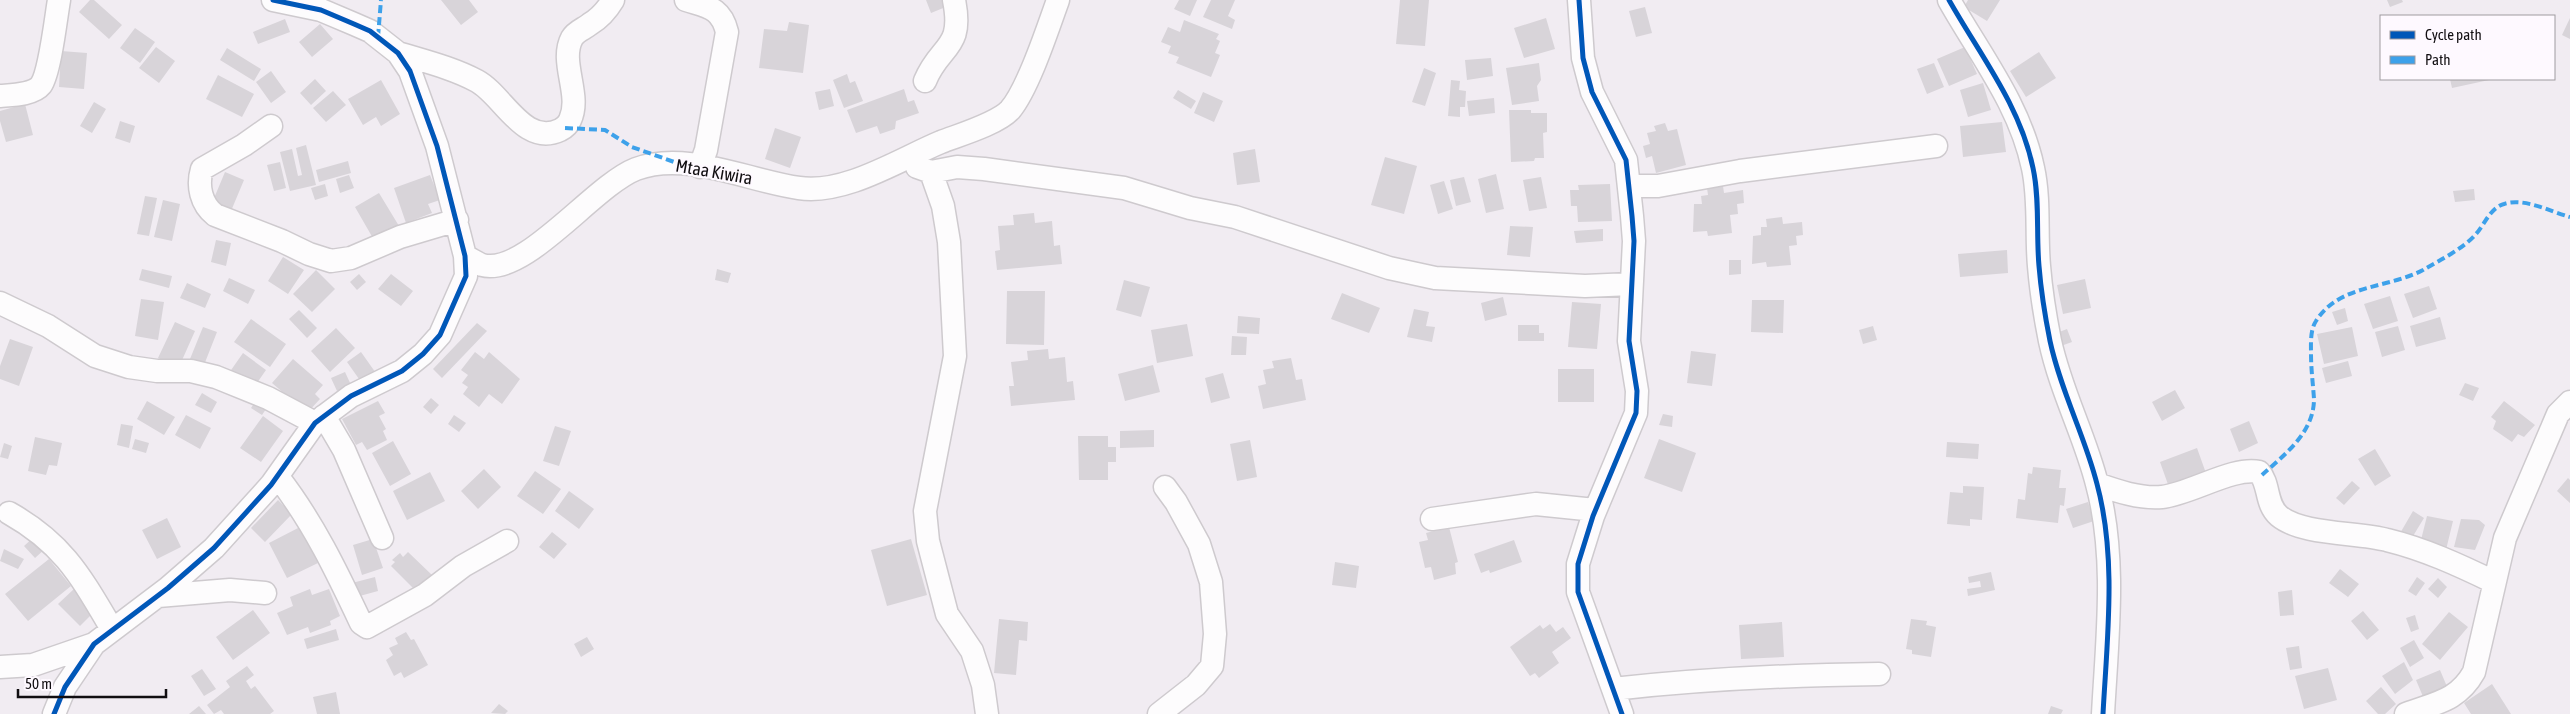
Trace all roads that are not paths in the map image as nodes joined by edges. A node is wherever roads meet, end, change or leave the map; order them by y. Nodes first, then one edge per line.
1 (59, 0) edge
2 (272, 0) edge
3 (613, 0) edge
4 (686, 0) edge
5 (954, 0) edge
6 (1058, 0) edge
7 (1579, 0) edge
8 (1949, 0) edge
9 (398, 54) junction
10 (925, 81) dead end
11 (0, 96) edge
12 (270, 126) dead end
13 (1936, 146) dead end
14 (902, 161) junction
15 (700, 167) junction
16 (931, 172) junction
17 (1630, 186) junction
18 (457, 220) junction
19 (465, 256) junction
20 (1631, 284) junction
21 (0, 304) edge
22 (2570, 402) edge
23 (320, 420) junction
24 (278, 477) junction
25 (2097, 484) junction
26 (1165, 487) dead end
27 (1595, 510) junction
28 (9, 513) dead end
29 (1432, 519) dead end
30 (382, 538) dead end
31 (507, 541) dead end
32 (2494, 582) junction
33 (265, 593) dead end
34 (158, 596) junction
35 (112, 629) junction
36 (94, 644) junction
37 (0, 667) edge
38 (1880, 674) dead end
39 (1613, 689) junction
40 (54, 714) edge
41 (987, 714) edge
42 (1159, 714) edge
43 (1622, 714) edge
44 (2102, 714) edge
45 (2406, 714) edge

1 - 11 street
2 - 9 street
3 - 9 street
4 - 15 street
5 - 10 street
6 - 14 street, Mtaa Kiwira
7 - 17 street
8 - 25 street
9 - 18 street
12 - 18 street
13 - 17 street
14 - 15 street, Mtaa Kiwira
14 - 16 street
15 - 19 street, Mtaa Kiwira
16 - 20 street
16 - 41 street
17 - 20 street
18 - 19 street
19 - 23 street
20 - 27 street
21 - 23 street
22 - 32 street
23 - 24 street
23 - 30 street
24 - 31 street
24 - 34 street
25 - 32 street
25 - 44 street
26 - 42 street
27 - 29 street
27 - 39 street
28 - 35 street
32 - 45 street
33 - 34 street
34 - 35 street
35 - 36 street
36 - 37 street
36 - 40 street
38 - 39 street
39 - 43 street

